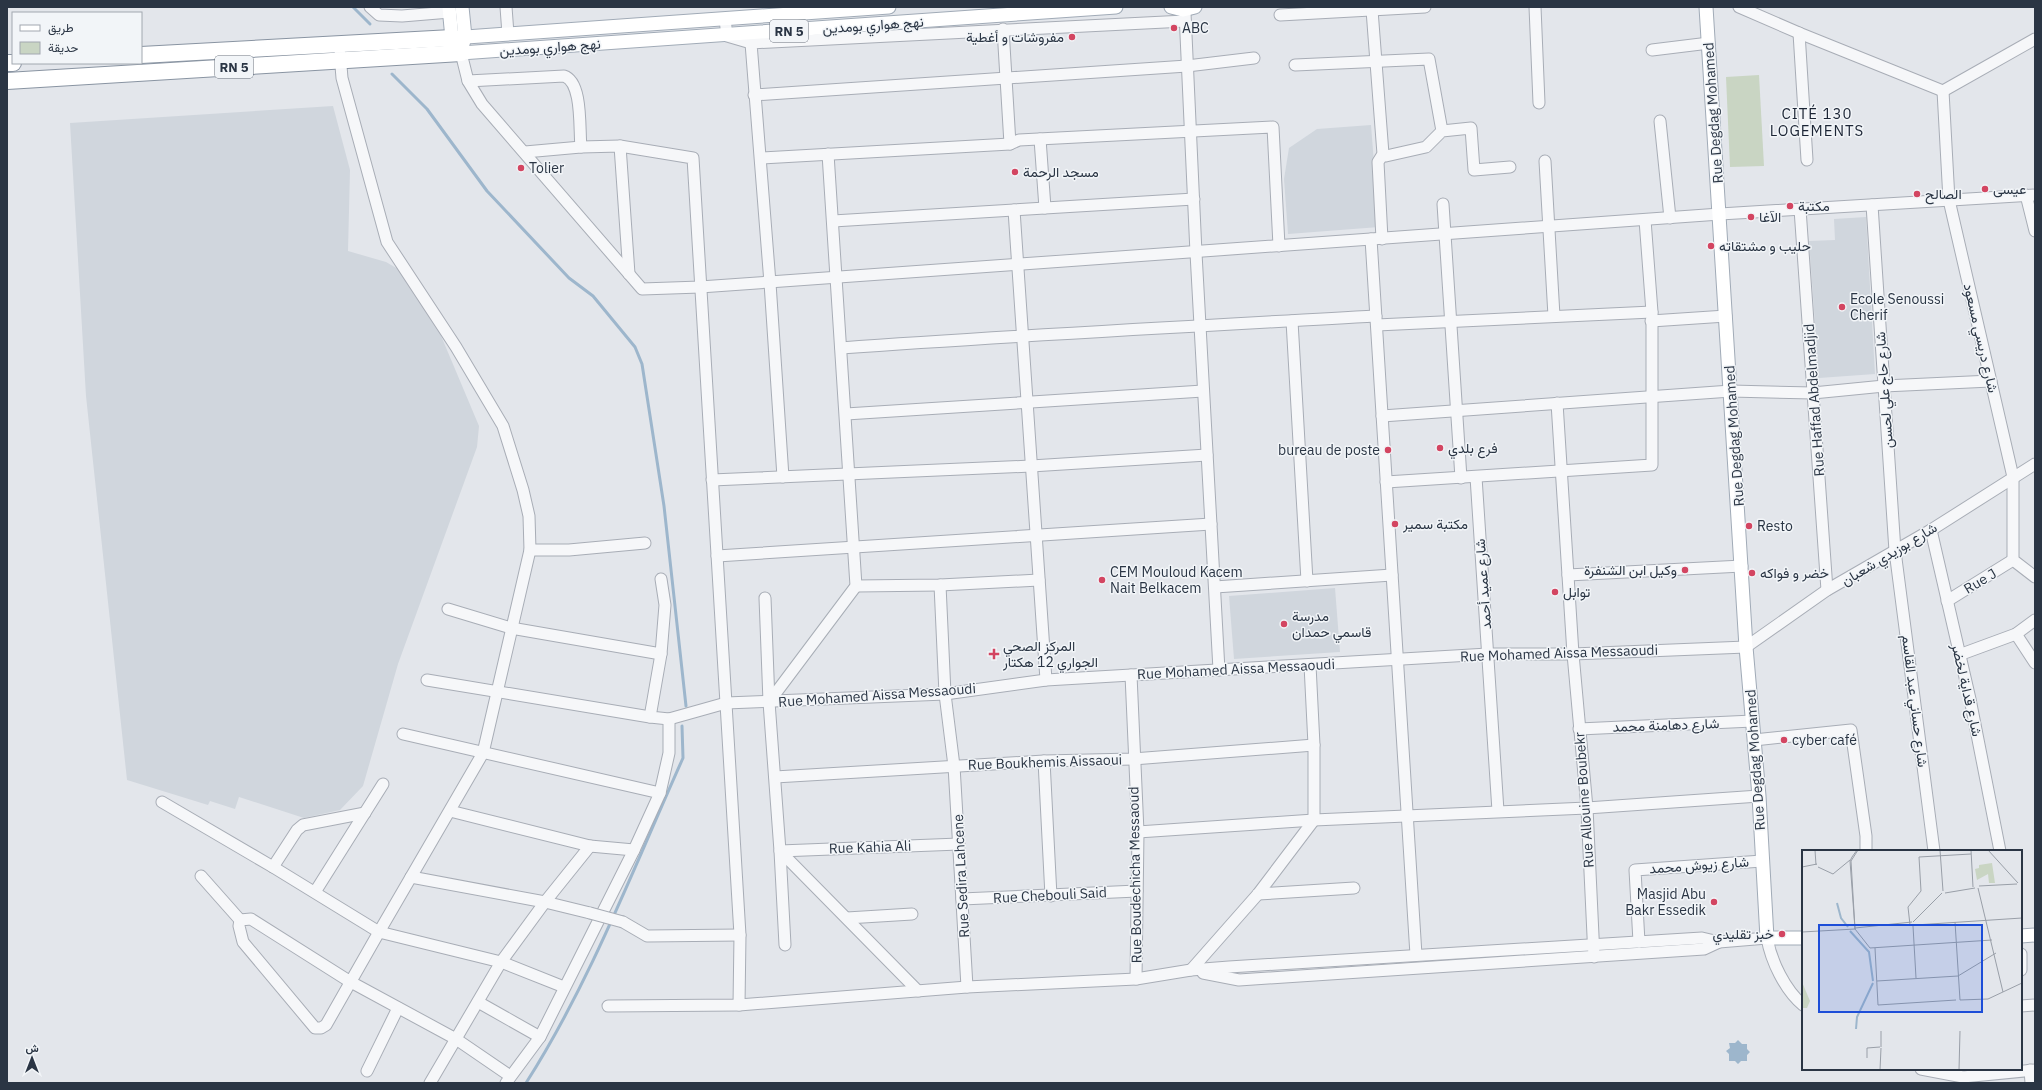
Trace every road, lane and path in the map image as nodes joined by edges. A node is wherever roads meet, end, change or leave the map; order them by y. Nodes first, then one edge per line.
1 (370, 7) edge
2 (462, 7) edge
3 (506, 7) edge
4 (889, 7) edge
5 (1116, 7) edge
6 (1171, 7) edge
7 (1425, 7) edge
8 (1535, 7) edge
9 (1706, 7) edge
10 (1739, 7) edge
11 (450, 10) edge
12 (1372, 10) junction
13 (1188, 13) edge
14 (1280, 15) dead end
15 (725, 19) junction
16 (1002, 29) junction
17 (1799, 33) junction
18 (508, 34) junction
19 (727, 36) junction
20 (458, 37) junction
21 (2035, 39) edge
22 (751, 43) junction
23 (1709, 43) junction
24 (342, 44) junction
25 (280, 47) junction
26 (1652, 50) dead end
27 (461, 53) junction
28 (142, 55) edge
29 (1254, 58) dead end
30 (340, 59) junction
31 (1376, 62) junction
32 (281, 64) junction
33 (1295, 65) dead end
34 (1187, 66) junction
35 (1006, 78) junction
36 (7, 81) edge
37 (468, 81) junction
38 (1943, 91) junction
39 (754, 95) junction
40 (1539, 104) dead end
41 (1660, 121) dead end
42 (1442, 131) junction
43 (1191, 132) junction
44 (1040, 139) junction
45 (1010, 144) junction
46 (620, 146) junction
47 (581, 147) junction
48 (525, 152) junction
49 (828, 154) junction
50 (1383, 154) junction
51 (761, 158) junction
52 (1807, 160) dead end
53 (1545, 161) dead end
54 (1510, 167) dead end
55 (2031, 195) edge
56 (1194, 199) junction
57 (1949, 200) junction
58 (1443, 204) dead end
59 (1872, 205) junction
60 (1045, 208) junction
61 (1800, 209) junction
62 (1014, 210) junction
63 (1720, 214) junction
64 (1670, 218) junction
65 (1645, 220) junction
66 (833, 222) junction
67 (1550, 227) junction
68 (2035, 231) edge
69 (1446, 235) junction
70 (1377, 239) junction
71 (1279, 246) junction
72 (1196, 253) junction
73 (1017, 265) junction
74 (629, 274) junction
75 (838, 278) junction
76 (770, 283) junction
77 (700, 288) junction
78 (1554, 316) junction
79 (1652, 316) junction
80 (1726, 316) junction
81 (1376, 320) junction
82 (1292, 321) junction
83 (1451, 321) junction
84 (1200, 327) junction
85 (1022, 335) junction
86 (841, 348) junction
87 (1991, 381) junction
88 (1884, 386) junction
89 (1203, 391) junction
90 (1731, 391) junction
91 (1814, 393) junction
92 (1651, 397) junction
93 (1027, 403) junction
94 (1557, 403) junction
95 (1456, 410) junction
96 (846, 414) junction
97 (1382, 416) junction
98 (1207, 455) junction
99 (2035, 464) edge
100 (1031, 466) junction
101 (1560, 472) junction
102 (849, 474) junction
103 (783, 477) junction
104 (1476, 477) junction
105 (2013, 477) junction
106 (1461, 478) junction
107 (712, 480) junction
108 (1386, 482) junction
109 (1211, 524) junction
110 (1931, 530) junction
111 (1036, 536) junction
112 (646, 543) dead end
113 (853, 548) junction
114 (530, 550) junction
115 (1896, 551) junction
116 (717, 556) junction
117 (2013, 560) junction
118 (1742, 566) junction
119 (1392, 575) junction
120 (1568, 575) junction
121 (2035, 576) edge
122 (661, 579) dead end
123 (1039, 580) junction
124 (1306, 581) junction
125 (940, 585) junction
126 (856, 586) junction
127 (1215, 587) junction
128 (1827, 590) junction
129 (765, 598) dead end
130 (1947, 601) junction
131 (448, 609) dead end
132 (2035, 620) edge
133 (511, 628) junction
134 (2016, 634) junction
135 (1746, 647) junction
136 (661, 654) junction
137 (1488, 654) junction
138 (1573, 654) junction
139 (1959, 655) junction
140 (1397, 659) junction
141 (2035, 663) edge
142 (1310, 665) junction
143 (1219, 670) junction
144 (1130, 675) junction
145 (428, 680) dead end
146 (1046, 680) junction
147 (498, 692) junction
148 (945, 694) junction
149 (769, 702) junction
150 (726, 703) junction
151 (650, 717) junction
152 (669, 719) junction
153 (1753, 721) junction
154 (1579, 729) junction
155 (403, 734) dead end
156 (1754, 740) junction
157 (1314, 745) junction
158 (483, 753) junction
159 (1133, 759) junction
160 (1044, 761) junction
161 (954, 766) junction
162 (775, 776) junction
163 (383, 784) dead end
164 (660, 793) junction
165 (1758, 796) junction
166 (162, 802) dead end
167 (1587, 808) junction
168 (450, 811) junction
169 (1498, 811) junction
170 (365, 813) junction
171 (1408, 815) junction
172 (1314, 820) junction
173 (1138, 832) junction
174 (959, 844) junction
175 (590, 846) junction
176 (634, 850) junction
177 (1866, 850) edge
178 (1934, 850) edge
179 (2000, 850) edge
180 (780, 851) junction
181 (1762, 861) junction
182 (273, 866) junction
183 (201, 876) dead end
184 (411, 877) junction
185 (1354, 888) dead end
186 (1137, 891) junction
187 (315, 892) junction
188 (1258, 894) junction
189 (1050, 896) junction
190 (962, 899) junction
191 (545, 902) junction
192 (912, 914) dead end
193 (847, 918) junction
194 (240, 920) junction
195 (379, 932) junction
196 (740, 934) junction
197 (2035, 935) edge
198 (2022, 936) edge
199 (1767, 938) junction
200 (1802, 938) edge
201 (1639, 942) junction
202 (1718, 942) junction
203 (785, 945) dead end
204 (1593, 945) junction
205 (1416, 955) junction
206 (1594, 958) junction
207 (501, 962) junction
208 (1191, 970) junction
209 (1136, 979) junction
210 (349, 981) junction
211 (564, 986) junction
212 (967, 987) junction
213 (918, 991) junction
214 (478, 1002) junction
215 (1802, 1004) edge
216 (739, 1005) junction
217 (608, 1006) dead end
218 (2022, 1006) edge
219 (2035, 1006) edge
220 (398, 1008) junction
221 (540, 1037) junction
222 (456, 1039) junction
223 (1932, 1070) edge
224 (2015, 1070) edge
225 (2032, 1070) edge
226 (367, 1071) dead end
227 (1963, 1073) edge
228 (508, 1080) edge
229 (434, 1081) edge
230 (2031, 1083) edge

1 - 11 street
2 - 20 main road
3 - 18 street
4 - 15 main road, نهج هواري بومدين / RN 5
5 - 19 main road, نهج هواري بومدين / RN 5
6 - 13 main road
7 - 12 street
8 - 40 street
9 - 23 main road, Rue Degdag Mohamed
10 - 17 street
11 - 20 main road
12 - 14 street
12 - 31 street
13 - 16 street
13 - 34 street
15 - 18 main road, نهج هواري بومدين / RN 5
15 - 19 street
16 - 22 street
16 - 35 street
17 - 38 street
17 - 52 street
18 - 20 main road, نهج هواري بومدين / RN 5
19 - 22 street
19 - 27 main road, نهج هواري بومدين / RN 5
20 - 24 highway, RN 5
20 - 27 main road
21 - 38 street
22 - 39 street
23 - 26 street
23 - 63 main road, Rue Degdag Mohamed
24 - 25 highway, RN 5
24 - 30 street
25 - 28 highway, RN 5
25 - 32 highway
27 - 30 highway, RN 5
27 - 37 street
29 - 34 street
30 - 32 highway, RN 5
30 - 114 street
31 - 33 street
31 - 42 street
31 - 50 street
32 - 36 highway, RN 5
34 - 35 street
34 - 43 street
35 - 39 street
35 - 45 street
37 - 47 street
37 - 48 street
38 - 57 street, شارع دريسي مسعود
39 - 51 street
41 - 64 street
42 - 50 street
42 - 54 street
43 - 44 street
43 - 56 street
43 - 71 street
44 - 45 street
44 - 60 street
45 - 49 street
46 - 47 street
46 - 74 street
46 - 77 street
47 - 48 street
48 - 74 street
49 - 51 street
49 - 66 street
50 - 70 street
51 - 76 street
53 - 67 street
55 - 57 street
55 - 68 street
56 - 60 street
56 - 72 street
57 - 59 street
57 - 87 street, شارع دريسي مسعود
58 - 69 street
59 - 61 street
59 - 88 street, شارع حاج علي لحسن
60 - 62 street
61 - 63 street
61 - 91 street, Rue Haffad Abdelmadjid
62 - 66 street
62 - 73 street
63 - 64 street
63 - 80 main road, Rue Degdag Mohamed
64 - 65 street
65 - 67 street
65 - 79 street
66 - 75 street
67 - 69 street
67 - 78 street
69 - 70 street
69 - 83 street
70 - 71 street
70 - 81 street
71 - 72 street
72 - 73 street
72 - 84 street
73 - 75 street
73 - 85 street
74 - 77 street
75 - 76 street
75 - 86 street
76 - 77 street
76 - 103 street
77 - 107 street
78 - 79 street
78 - 83 street
79 - 80 street
79 - 92 street
80 - 90 main road, Rue Degdag Mohamed
81 - 82 street
81 - 83 street
81 - 97 street
82 - 84 street
82 - 124 street
83 - 95 street
84 - 85 street
84 - 89 street
85 - 86 street
85 - 93 street
86 - 96 street
87 - 88 street
87 - 105 street, شارع دريسي مسعود
88 - 91 street
88 - 115 street, شارع حاج علي لحسن
89 - 93 street
89 - 98 street
90 - 91 street
90 - 92 street
90 - 118 main road, Rue Degdag Mohamed
91 - 128 street, Rue Haffad Abdelmadjid
92 - 94 street
92 - 101 street
93 - 96 street
93 - 100 street
94 - 95 street
94 - 101 street, Rue Allouine Boubekr
95 - 97 street
95 - 106 street
96 - 102 street
97 - 108 street
98 - 100 street
98 - 109 street
99 - 105 street, شارع بوزيدي شعبان
100 - 102 street
100 - 111 street
101 - 104 street
101 - 120 street, Rue Allouine Boubekr
102 - 103 street
102 - 113 street
103 - 107 street
104 - 106 street
104 - 137 street, شارع عميد أحمد
105 - 110 street, شارع بوزيدي شعبان
105 - 117 street, شارع دريسي مسعود
106 - 108 street
107 - 116 street
108 - 119 street
109 - 111 street
109 - 127 street
110 - 115 street, شارع بوزيدي شعبان
110 - 130 street, شارع قداية لخضر
111 - 113 street
111 - 123 street
112 - 114 street
113 - 116 street
113 - 126 street
114 - 133 street
115 - 128 street, شارع بوزيدي شعبان
115 - 178 street, شارع حساني عبد القاسم
116 - 150 street
117 - 121 street
117 - 130 street, Rue J
118 - 120 street
118 - 135 main road, Rue Degdag Mohamed
119 - 124 street
119 - 140 street
120 - 138 street, Rue Allouine Boubekr
122 - 136 street
123 - 125 street
123 - 146 street
124 - 127 street
125 - 126 street
125 - 148 street, Rue Sedira Lahcene
126 - 149 street
127 - 143 street
128 - 135 street, شارع بوزيدي شعبان
129 - 149 street
130 - 139 street, شارع قداية لخضر
131 - 133 street
132 - 134 street
133 - 136 street
133 - 147 street
134 - 139 street
134 - 141 street
135 - 138 street, Rue Mohamed Aissa Messaoudi
135 - 153 main road, Rue Degdag Mohamed
136 - 151 street
137 - 138 street, Rue Mohamed Aissa Messaoudi
137 - 140 street, Rue Mohamed Aissa Messaoudi
137 - 169 street, شارع عميد أحمد
138 - 154 street, Rue Allouine Boubekr
139 - 179 street, شارع قداية لخضر
140 - 142 street, Rue Mohamed Aissa Messaoudi
140 - 171 street
142 - 143 street, Rue Mohamed Aissa Messaoudi
142 - 157 street
143 - 144 street, Rue Mohamed Aissa Messaoudi
144 - 146 street, Rue Mohamed Aissa Messaoudi
144 - 159 street, Rue Boudechicha Messaoud
145 - 147 street
146 - 148 street, Rue Mohamed Aissa Messaoudi
147 - 151 street
147 - 158 street
148 - 149 street, Rue Mohamed Aissa Messaoudi
148 - 161 street, Rue Sedira Lahcene
149 - 150 street, Rue Mohamed Aissa Messaoudi
149 - 162 street
150 - 152 street, Rue Mohamed Aissa Messaoudi
150 - 196 street
151 - 152 street
152 - 164 street
153 - 154 street, شارع دهامنة محمد
153 - 156 main road, Rue Degdag Mohamed
154 - 167 street, Rue Allouine Boubekr
155 - 158 street
156 - 165 main road, Rue Degdag Mohamed
156 - 177 street
157 - 159 street, Rue Boukhemis Aissaoui
157 - 172 street
158 - 164 street
158 - 168 street
159 - 160 street, Rue Boukhemis Aissaoui
159 - 173 street, Rue Boudechicha Messaoud
160 - 161 street, Rue Boukhemis Aissaoui
160 - 189 street
161 - 162 street, Rue Boukhemis Aissaoui
161 - 174 street, Rue Sedira Lahcene
162 - 180 street
163 - 170 street
164 - 176 street
165 - 167 street
165 - 181 main road, Rue Degdag Mohamed
166 - 182 street
167 - 169 street
167 - 204 street, Rue Allouine Boubekr
168 - 175 street
168 - 184 street
169 - 171 street
170 - 182 street
170 - 187 street
171 - 172 street
171 - 205 street
172 - 173 street
172 - 188 street
173 - 186 street, Rue Boudechicha Messaoud
174 - 180 street, Rue Kahia Ali
174 - 190 street, Rue Sedira Lahcene
175 - 176 street
175 - 191 street
176 - 211 street
180 - 193 street
180 - 203 street
181 - 199 main road, Rue Degdag Mohamed
181 - 201 street, شارع زيوش محمد
182 - 187 street
183 - 194 street
184 - 191 street
184 - 195 street
185 - 188 street
186 - 189 street, Rue Chebouli Said
186 - 209 street, Rue Boudechicha Messaoud
187 - 195 street
188 - 208 street
189 - 190 street, Rue Chebouli Said
190 - 212 street, Rue Sedira Lahcene
191 - 196 street, bridge
191 - 207 street
192 - 193 street
193 - 213 street
194 - 210 street
194 - 210 street
195 - 207 street
195 - 210 street
196 - 216 street
197 - 198 main road
199 - 200 main road
199 - 202 street
199 - 215 street
201 - 202 street
201 - 204 street
202 - 206 street
204 - 205 street
204 - 206 street, Rue Allouine Boubekr
205 - 208 street
206 - 208 street
207 - 211 street
207 - 214 street
208 - 209 street
209 - 212 street
210 - 220 street
211 - 221 street
212 - 213 street
213 - 216 street
214 - 221 street
214 - 222 street
216 - 217 street
218 - 219 street
220 - 222 street
220 - 226 street
221 - 228 street
222 - 228 street
222 - 229 street
223 - 227 street
224 - 225 street
224 - 227 street
225 - 230 street

